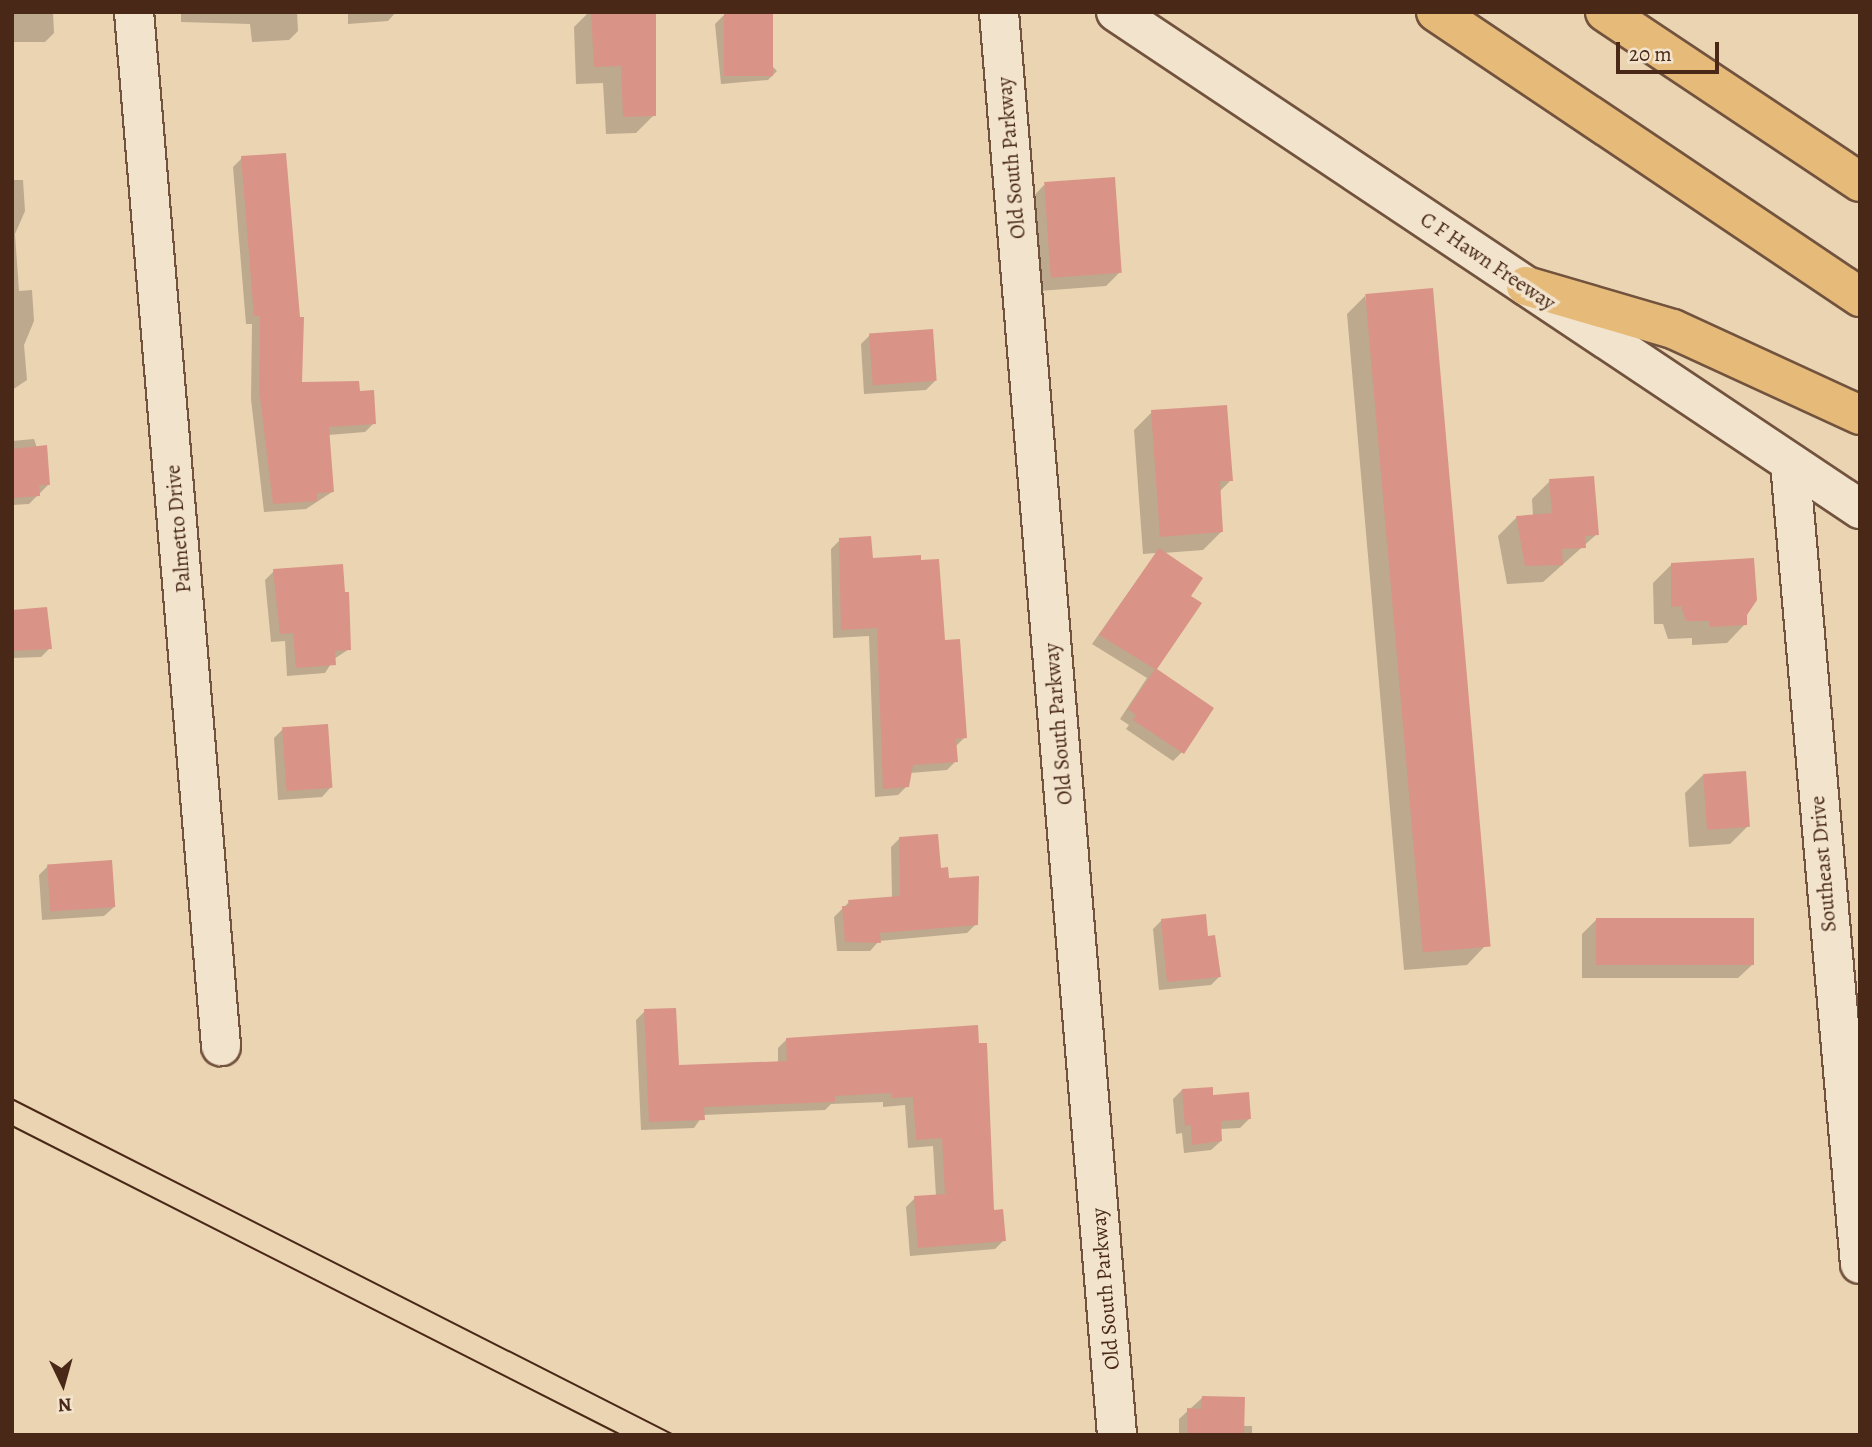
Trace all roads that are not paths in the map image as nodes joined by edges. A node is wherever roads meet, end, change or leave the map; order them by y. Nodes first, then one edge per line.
1 (134, 12) edge
2 (999, 12) edge
3 (1116, 12) edge
4 (1436, 12) edge
5 (1605, 12) edge
6 (1860, 182) edge
7 (1526, 286) junction
8 (1860, 297) edge
9 (1860, 415) edge
10 (1790, 463) junction
11 (1860, 509) edge
12 (221, 1046) dead end
13 (1860, 1264) edge
14 (1117, 1435) edge

1 - 12 street, Palmetto Drive
2 - 14 street, Old South Parkway
3 - 7 street, C F Hawn Freeway
4 - 8 highway
5 - 6 highway
7 - 9 highway
7 - 10 street, C F Hawn Freeway
10 - 11 street, C F Hawn Freeway
10 - 13 street, Southeast Drive

